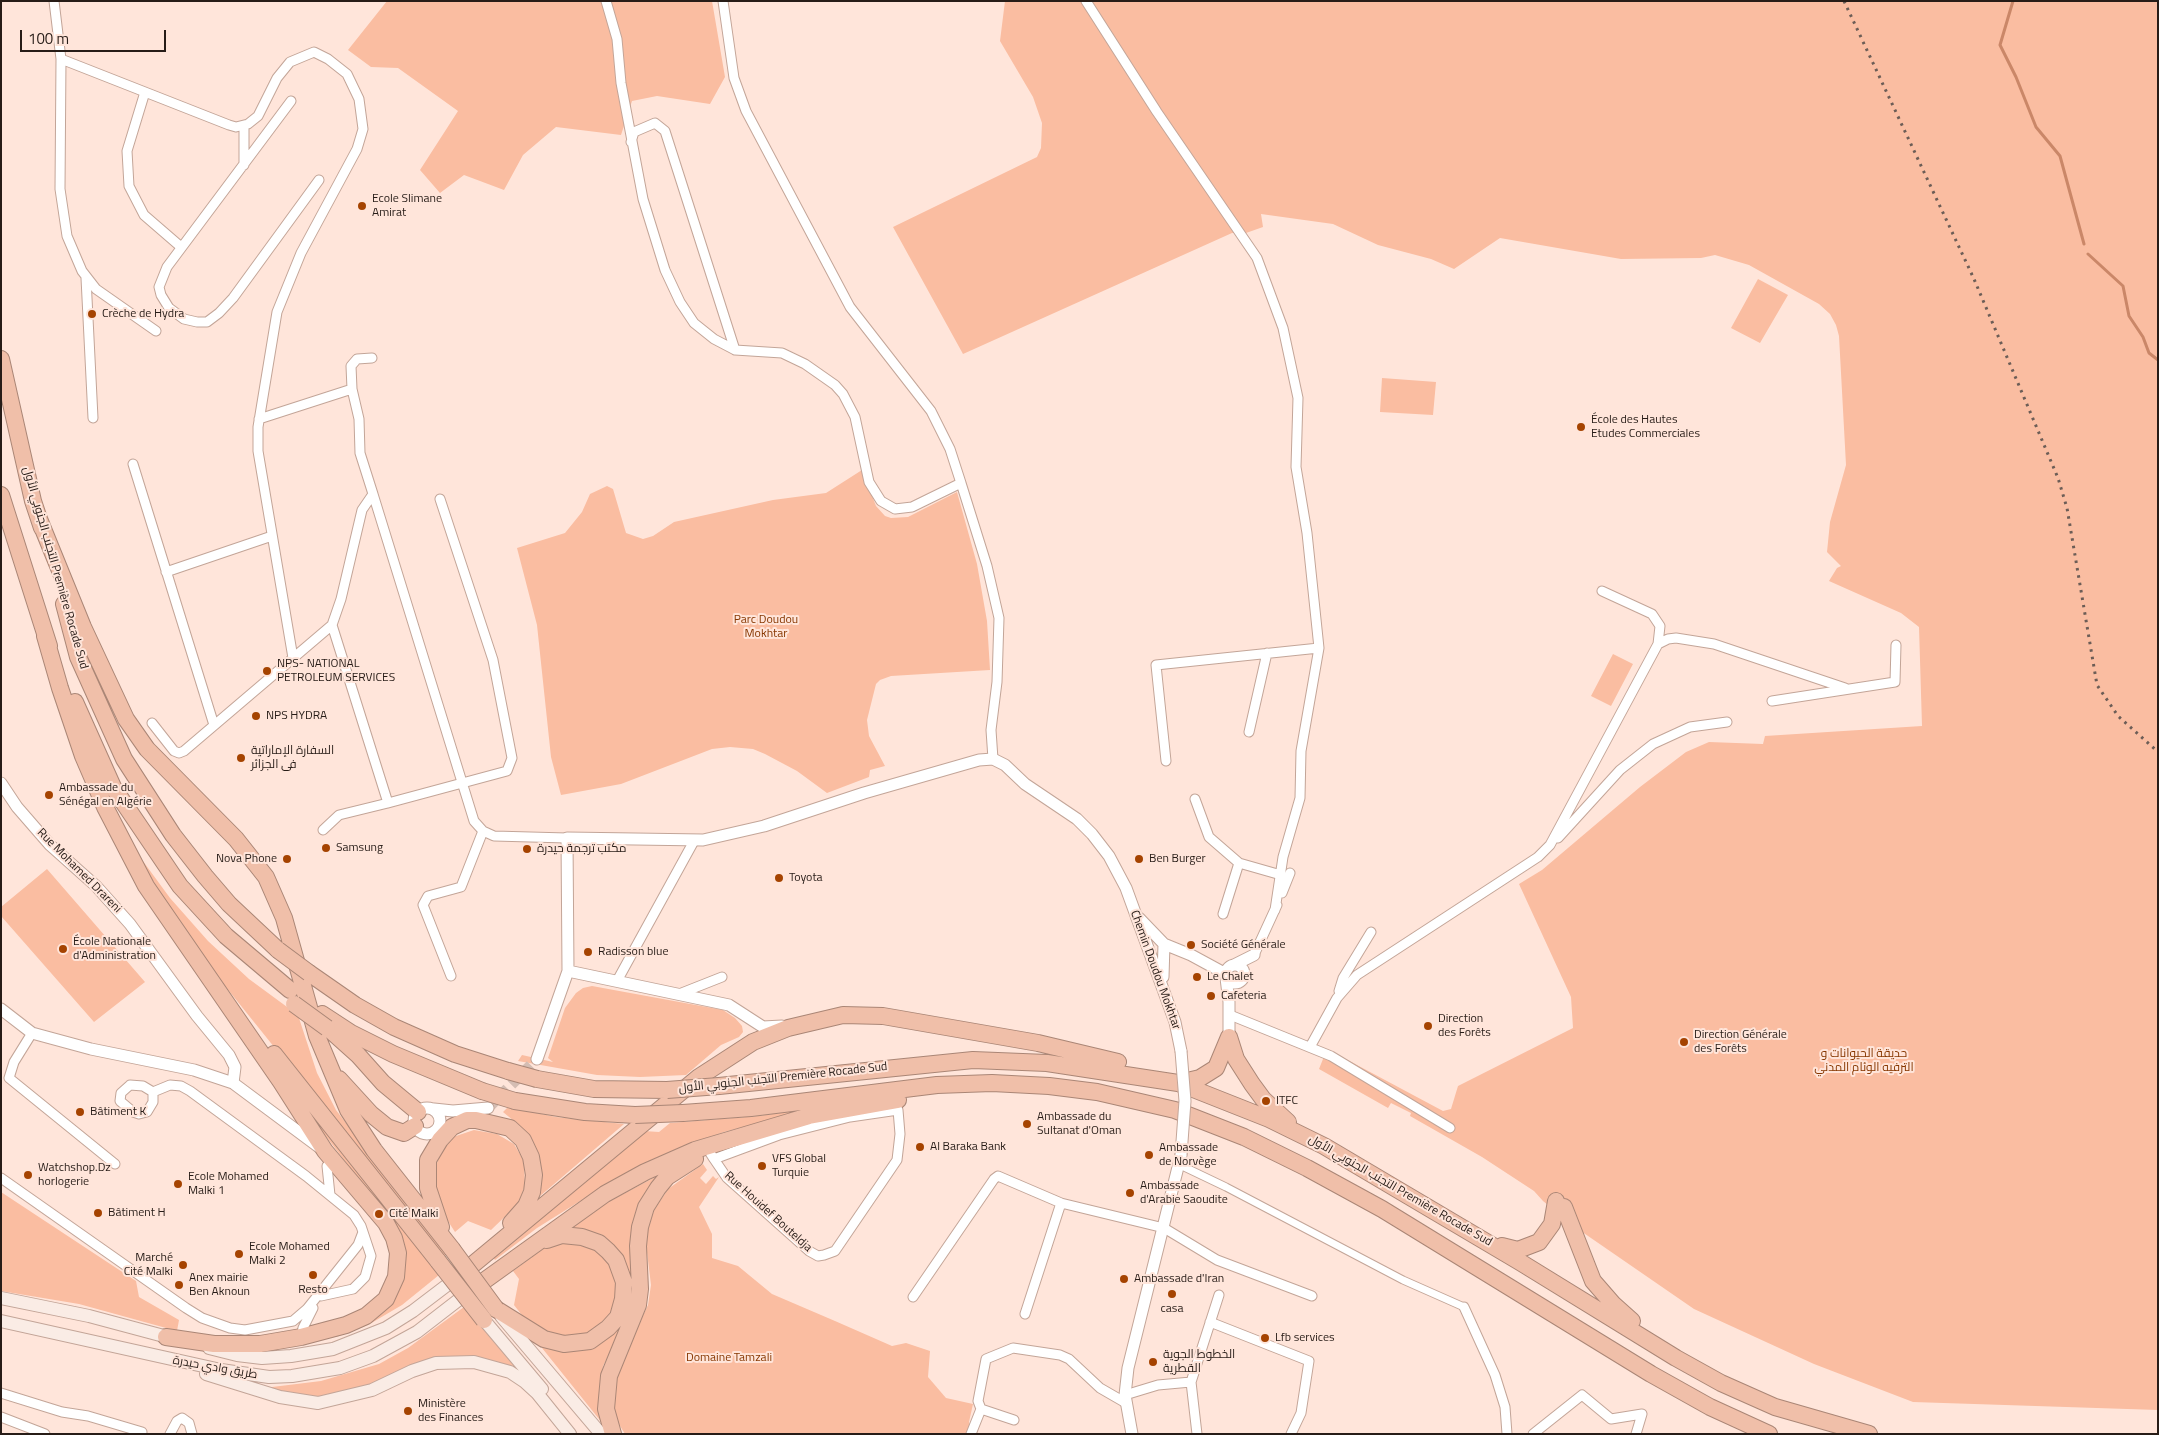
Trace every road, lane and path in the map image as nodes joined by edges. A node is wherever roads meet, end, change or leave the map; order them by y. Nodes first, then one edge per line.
1 (54, 1) edge
2 (606, 1) edge
3 (723, 1) edge
4 (1086, 1) edge
5 (61, 59) junction
6 (145, 92) junction
7 (291, 101) dead end
8 (244, 126) junction
9 (631, 142) junction
10 (244, 165) junction
11 (319, 180) dead end
12 (181, 247) junction
13 (86, 278) junction
14 (156, 331) dead end
15 (735, 350) junction
16 (372, 358) dead end
17 (1, 359) edge
18 (352, 389) junction
19 (93, 418) dead end
20 (259, 419) junction
21 (133, 464) dead end
22 (961, 483) junction
23 (373, 494) junction
24 (1, 495) edge
25 (440, 499) dead end
26 (39, 519) junction
27 (272, 536) junction
28 (166, 572) junction
29 (1602, 590) dead end
30 (332, 625) junction
31 (45, 636) junction
32 (1658, 644) junction
33 (1896, 645) dead end
34 (1319, 648) junction
35 (1267, 652) junction
36 (293, 658) junction
37 (1845, 688) junction
38 (1772, 701) dead end
39 (1727, 722) dead end
40 (152, 723) dead end
41 (214, 725) junction
42 (1250, 732) dead end
43 (993, 760) junction
44 (1166, 761) dead end
45 (1, 782) edge
46 (463, 783) junction
47 (1196, 799) dead end
48 (388, 802) junction
49 (323, 830) dead end
50 (483, 830) junction
51 (567, 838) junction
52 (694, 841) junction
53 (1550, 845) junction
54 (1239, 863) junction
55 (1286, 874) junction
56 (1223, 914) dead end
57 (1136, 915) junction
58 (1371, 932) dead end
59 (183, 941) junction
60 (1164, 944) junction
61 (1254, 955) joint
62 (568, 971) junction
63 (1233, 973) junction
64 (451, 976) dead end
65 (722, 977) dead end
66 (617, 981) junction
67 (679, 994) junction
68 (1166, 995) junction
69 (1337, 998) junction
70 (1, 1009) edge
71 (1230, 1015) junction
72 (324, 1021) junction
73 (801, 1024) junction
74 (32, 1033) junction
75 (1229, 1037) junction
76 (1310, 1047) junction
77 (322, 1049) junction
78 (537, 1058) tunnel mouth
79 (1178, 1083) junction
80 (233, 1084) junction
81 (1033, 1085) junction
82 (154, 1092) dead end
83 (434, 1109) junction
84 (416, 1119) junction
85 (467, 1120) junction
86 (770, 1126) junction
87 (1450, 1128) dead end
88 (441, 1132) junction
89 (1323, 1146) junction
90 (712, 1155) junction
91 (329, 1156) junction
92 (1180, 1160) junction
93 (115, 1164) dead end
94 (1, 1178) edge
95 (330, 1195) junction
96 (1061, 1203) junction
97 (1164, 1228) junction
98 (1467, 1230) junction
99 (363, 1232) junction
100 (452, 1249) junction
101 (459, 1276) junction
102 (328, 1282) junction
103 (470, 1291) junction
104 (1219, 1295) dead end
105 (321, 1296) junction
106 (1312, 1296) dead end
107 (913, 1297) dead end
108 (1, 1298) edge
109 (1464, 1307) joint
110 (1025, 1314) dead end
111 (490, 1315) junction
112 (1, 1321) edge
113 (1210, 1322) junction
114 (166, 1337) junction
115 (301, 1337) junction
116 (169, 1360) junction
117 (1707, 1375) junction
118 (1191, 1382) junction
119 (1, 1393) edge
120 (1126, 1399) junction
121 (981, 1409) junction
122 (1, 1417) edge
123 (1014, 1420) dead end
124 (142, 1433) edge
125 (45, 1434) edge
126 (170, 1434) edge
127 (192, 1434) edge
128 (570, 1434) edge
129 (580, 1434) edge
130 (601, 1434) edge
131 (613, 1434) edge
132 (970, 1434) edge
133 (1132, 1434) edge
134 (1197, 1434) edge
135 (1291, 1434) edge
136 (1507, 1434) edge
137 (1533, 1434) edge
138 (1636, 1434) edge
139 (1770, 1434) edge
140 (1869, 1434) edge

1 - 5 street
2 - 9 street
3 - 22 street
4 - 34 street
5 - 6 street
5 - 13 street
6 - 8 street
6 - 12 street
7 - 10 street
8 - 10 street
8 - 20 street
9 - 15 street
9 - 15 street
10 - 12 street
11 - 12 street
13 - 14 street
13 - 19 street
15 - 22 street
16 - 18 street
17 - 26 highway, التجنب الجنوبي الأول Première Rocade Sud
18 - 20 street
18 - 23 street
20 - 27 street
21 - 28 street
22 - 43 street
23 - 30 street
23 - 46 street
24 - 31 highway, التجنب الجنوبي الأول Première Rocade Sud
25 - 46 street
26 - 77 highway
26 - 79 highway, التجنب الجنوبي الأول Première Rocade Sud, bridge
27 - 28 street
27 - 36 street
28 - 41 street
29 - 32 street
30 - 36 street
30 - 48 street
31 - 59 highway
31 - 72 highway, التجنب الجنوبي الأول Première Rocade Sud
32 - 37 street
32 - 53 street
33 - 37 street
34 - 35 street
34 - 55 street
35 - 42 street
35 - 44 street
36 - 41 street
37 - 38 street
39 - 53 street
40 - 41 street
43 - 52 street
43 - 57 street, Chemin Doudou Mokhtar
45 - 80 street, Rue Mohamed Drareni
46 - 48 street
46 - 50 street
47 - 54 street
48 - 49 street
50 - 51 street
50 - 64 street
51 - 52 street
51 - 62 street
52 - 66 street
53 - 69 street
54 - 55 street
54 - 56 street
55 - 61 street
57 - 60 street
57 - 68 street, Chemin Doudou Mokhtar
58 - 69 street
59 - 91 highway
59 - 111 highway, bridge
60 - 63 street
60 - 68 street
61 - 63 street
62 - 66 street
62 - 78 street
63 - 71 street
65 - 67 street
66 - 67 street
67 - 73 street
68 - 92 street, Chemin Doudou Mokhtar, bridge
69 - 76 street
70 - 74 street
71 - 75 street
71 - 76 street
72 - 81 highway, التجنب الجنوبي الأول Première Rocade Sud, bridge
72 - 84 highway
73 - 79 highway
73 - 101 highway
74 - 80 street
74 - 93 street
75 - 79 highway
75 - 89 highway
76 - 87 street
77 - 84 highway
77 - 100 highway
79 - 89 highway, التجنب الجنوبي الأول Première Rocade Sud
80 - 91 street
81 - 86 highway
81 - 139 highway, التجنب الجنوبي الأول Première Rocade Sud
82 - 95 street
83 - 84 street
83 - 85 street
83 - 88 street
84 - 88 street
85 - 88 highway
85 - 101 highway
86 - 90 highway
86 - 103 highway
88 - 100 highway
89 - 98 highway, التجنب الجنوبي الأول Première Rocade Sud
90 - 90 street, Rue Houidef Bouteldja
90 - 131 highway
91 - 95 street
91 - 115 highway
92 - 97 street, Chemin Doudou Mokhtar
92 - 109 street
94 - 102 street
95 - 99 street
96 - 97 street
96 - 107 street
96 - 110 street
97 - 106 street
97 - 120 street, Chemin Doudou Mokhtar
98 - 117 highway, التجنب الجنوبي الأول Première Rocade Sud
98 - 117 highway
99 - 102 street
99 - 105 street
100 - 111 highway, bridge
101 - 114 main road, طريق وادي حيدرة
102 - 105 street
103 - 111 highway
103 - 116 main road, طريق وادي حيدرة
104 - 113 street
105 - 115 street
108 - 114 main road, طريق وادي حيدرة
109 - 136 street
111 - 129 main road
111 - 130 main road
112 - 116 main road, طريق وادي حيدرة
113 - 118 street
113 - 135 street
114 - 115 highway
116 - 128 main road
117 - 140 highway, التجنب الجنوبي الأول Première Rocade Sud
118 - 120 street
118 - 134 street
119 - 124 street
120 - 121 street
120 - 133 street, Chemin Doudou Mokhtar
121 - 123 street
121 - 132 street
122 - 125 street
126 - 127 street
137 - 138 street

